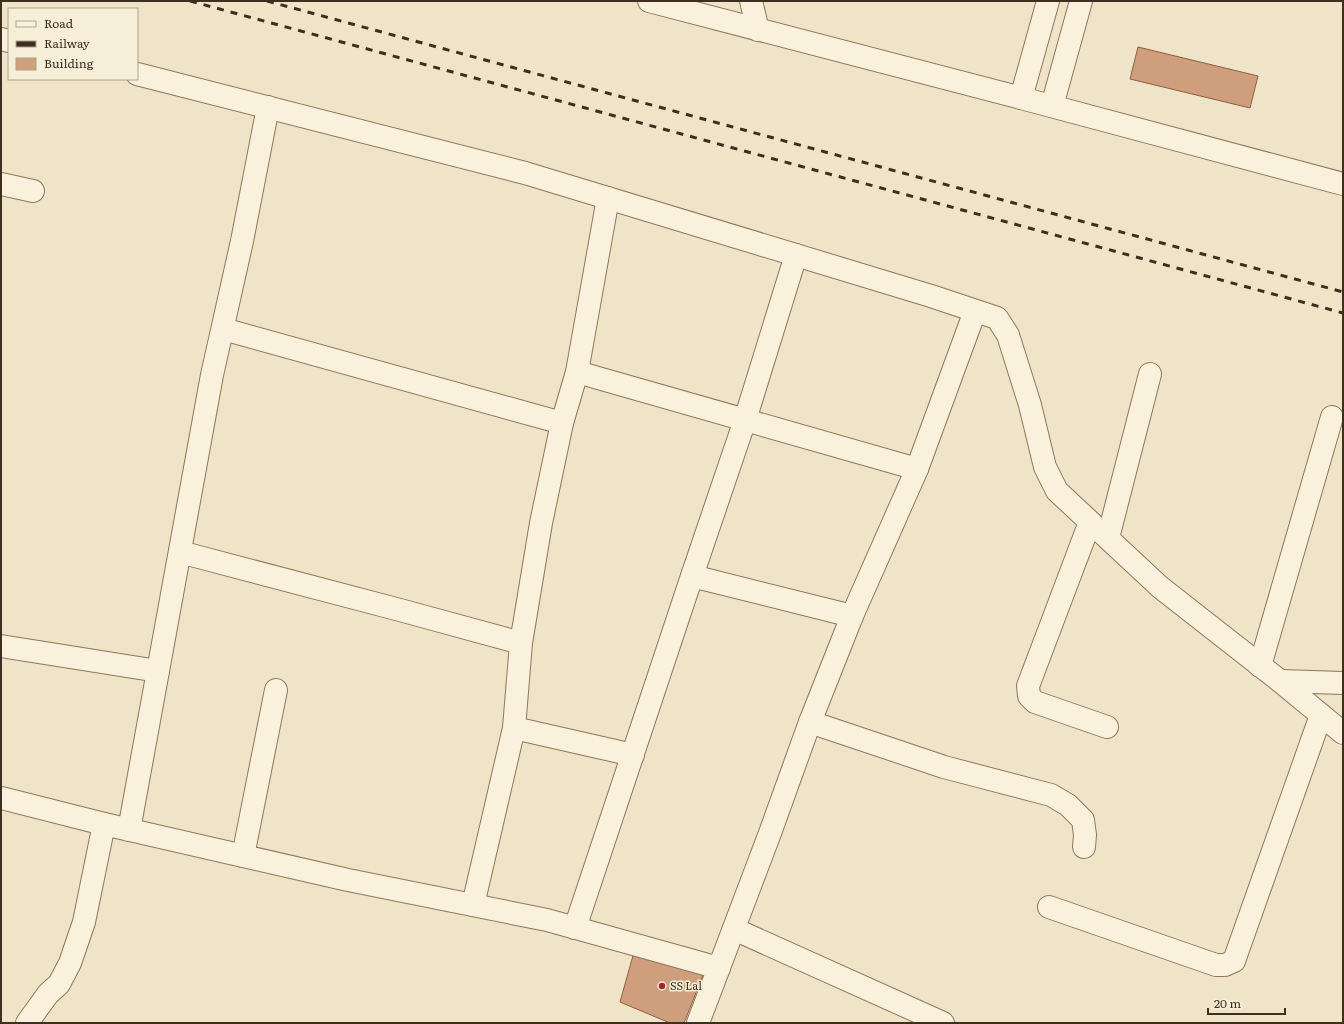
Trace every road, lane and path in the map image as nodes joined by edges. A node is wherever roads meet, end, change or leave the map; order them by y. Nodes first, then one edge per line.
1 (650, 1) edge
2 (751, 1) edge
3 (1048, 1) edge
4 (1081, 1) edge
5 (758, 30) junction
6 (138, 74) edge
7 (1022, 98) junction
8 (1052, 106) junction
9 (268, 107) junction
10 (1, 184) edge
11 (1343, 184) edge
12 (33, 190) dead end
13 (608, 198) junction
14 (796, 255) junction
15 (975, 311) junction
16 (223, 329) junction
17 (577, 372) junction
18 (1150, 374) dead end
19 (1332, 417) dead end
20 (745, 420) junction
21 (562, 423) junction
22 (917, 469) junction
23 (1090, 522) junction
24 (1108, 538) junction
25 (180, 552) junction
26 (692, 576) junction
27 (852, 616) junction
28 (521, 643) junction
29 (2, 651) edge
30 (1260, 666) junction
31 (158, 671) junction
32 (1280, 681) junction
33 (1343, 683) edge
34 (276, 690) dead end
35 (1321, 715) junction
36 (810, 722) junction
37 (1107, 727) dead end
38 (514, 728) junction
39 (1343, 733) edge
40 (633, 756) junction
41 (1, 798) edge
42 (104, 824) junction
43 (129, 830) junction
44 (1084, 847) dead end
45 (243, 856) junction
46 (473, 905) junction
47 (1049, 907) dead end
48 (575, 928) junction
49 (734, 929) junction
50 (719, 968) junction
51 (27, 1023) edge
52 (698, 1023) edge
53 (943, 1023) edge

1 - 5 street
2 - 5 street
3 - 7 street
4 - 8 street
5 - 7 street
6 - 9 street
7 - 8 street
8 - 11 street
9 - 13 street
9 - 16 street
10 - 12 street
13 - 14 street
13 - 17 street
14 - 15 street
14 - 20 street
15 - 22 street
15 - 23 street
16 - 21 street
16 - 25 street
17 - 20 street
17 - 21 street
18 - 24 street
19 - 30 street
20 - 22 street
20 - 26 street
21 - 28 street
22 - 27 street
23 - 24 street
23 - 37 street
24 - 30 street
25 - 28 street
25 - 31 street
26 - 27 street
26 - 40 street
27 - 36 street
28 - 38 street
29 - 31 street
30 - 32 street
31 - 43 street
32 - 33 street
32 - 35 street
34 - 45 street
35 - 39 street
35 - 47 street
36 - 44 street
36 - 49 street
38 - 40 street
38 - 46 street
40 - 48 street
41 - 42 street
42 - 43 street
42 - 51 street
43 - 45 street
45 - 46 street
46 - 48 street
48 - 50 street
49 - 50 street
49 - 53 street
50 - 52 street

